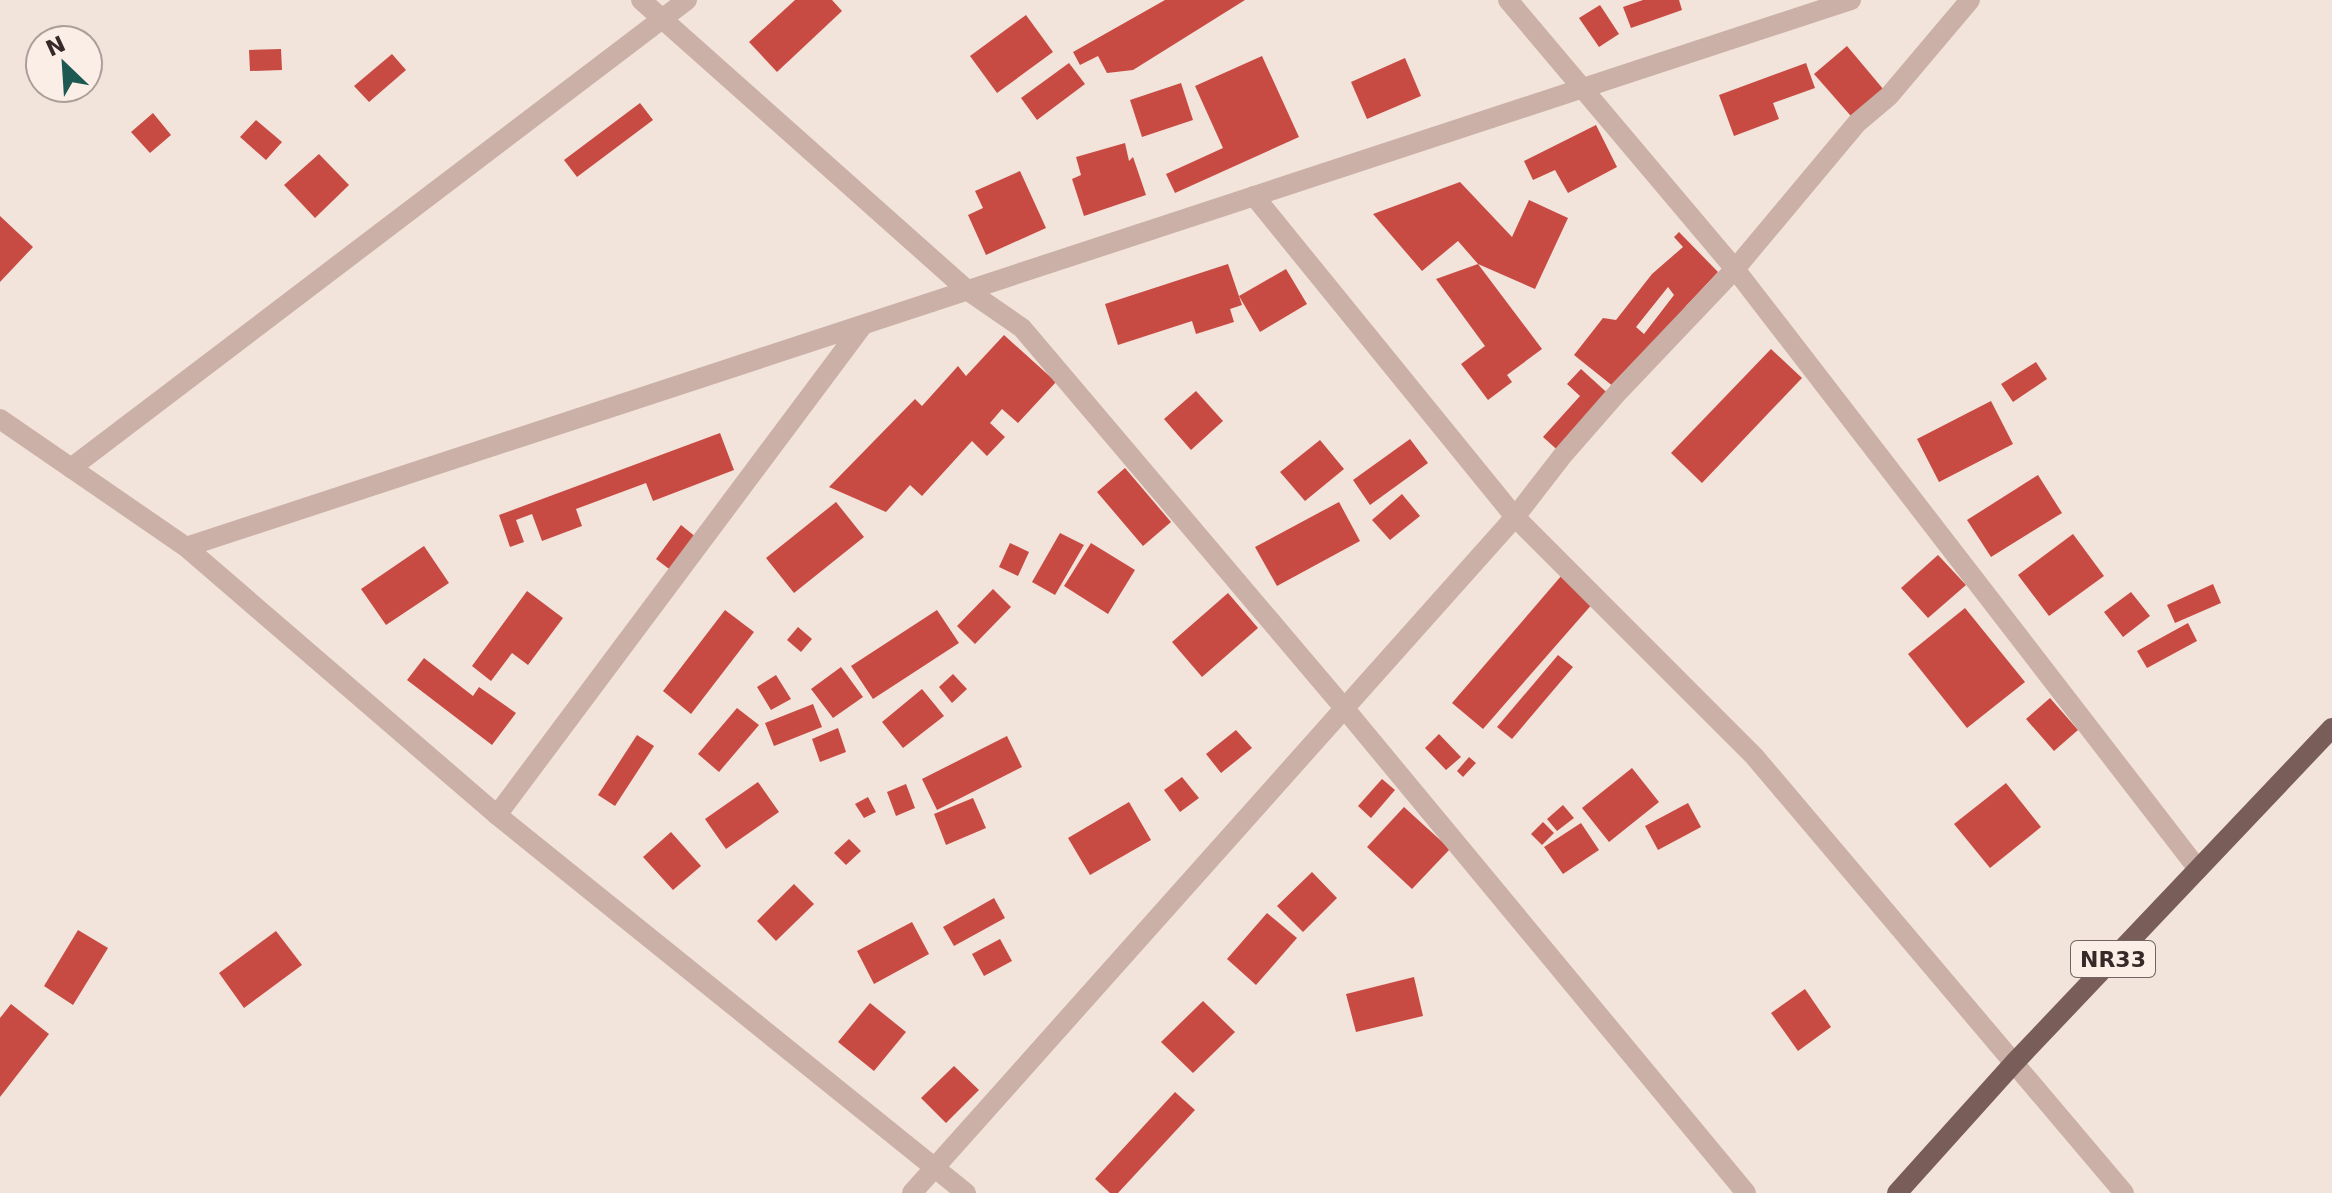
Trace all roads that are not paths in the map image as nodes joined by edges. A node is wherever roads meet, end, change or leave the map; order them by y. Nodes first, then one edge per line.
1 (641, 0) edge
2 (687, 0) edge
3 (1508, 0) edge
4 (1851, 0) edge
5 (1970, 0) edge
6 (1802, 8) edge
7 (661, 19) junction
8 (1582, 88) junction
9 (1254, 196) junction
10 (1735, 269) junction
11 (967, 290) junction
12 (863, 325) junction
13 (0, 419) edge
14 (71, 468) junction
15 (1515, 517) junction
16 (186, 547) junction
17 (1345, 709) junction
18 (2332, 728) edge
19 (497, 815) junction
20 (2198, 869) junction
21 (2014, 1063) junction
22 (934, 1168) junction
23 (912, 1193) edge
24 (966, 1193) edge
25 (1746, 1193) edge
26 (1897, 1193) edge
27 (2124, 1193) edge

1 - 7 street
2 - 7 street
3 - 8 street
4 - 6 street
5 - 10 street
6 - 8 street
7 - 11 street
7 - 14 street
8 - 9 street
8 - 10 street
9 - 11 street
9 - 15 street
10 - 15 street
10 - 20 street
11 - 12 street
11 - 17 street
12 - 16 street
12 - 19 street
13 - 14 street
14 - 16 street
15 - 17 street
15 - 21 street
16 - 19 street
17 - 22 street
17 - 25 street
18 - 20 main road, NR33
19 - 22 street
20 - 21 main road, NR33
21 - 26 main road, NR33
21 - 27 street
22 - 23 street
22 - 24 street

